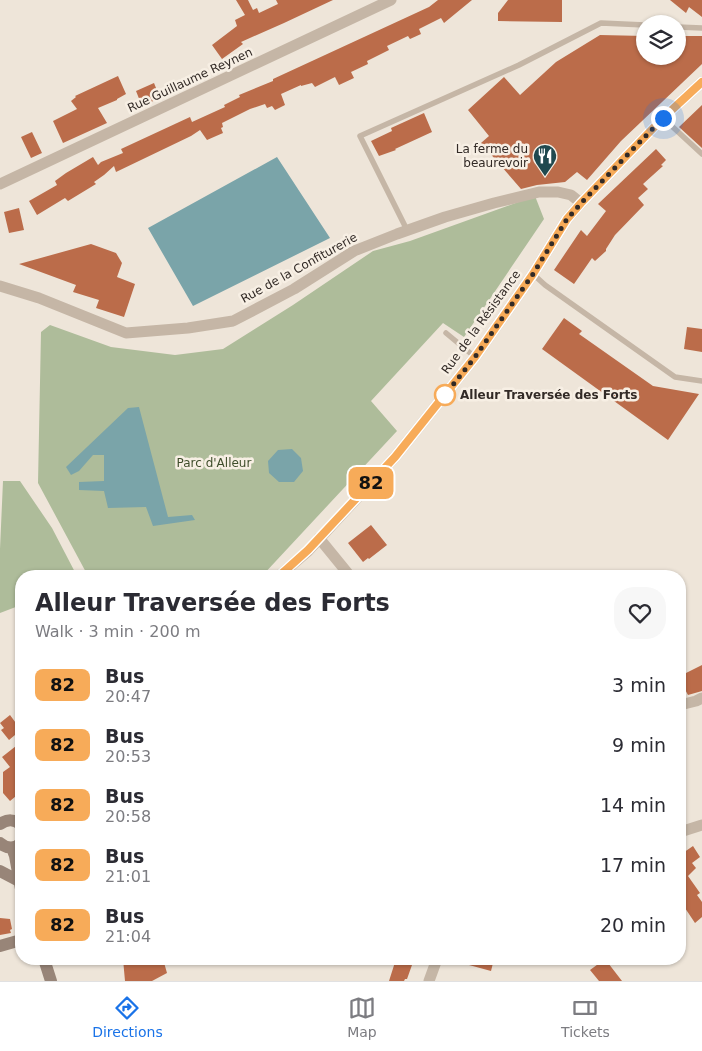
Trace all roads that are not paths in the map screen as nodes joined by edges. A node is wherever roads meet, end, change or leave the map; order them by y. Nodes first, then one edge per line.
1 (391, 0) edge
2 (636, 25) edge
3 (686, 27) edge
4 (702, 28) edge
5 (702, 82) edge
6 (663, 118) junction
7 (702, 154) edge
8 (0, 184) edge
9 (581, 203) junction
10 (407, 230) junction
11 (533, 274) junction
12 (0, 286) edge
13 (446, 333) dead end
14 (475, 357) junction
15 (702, 381) edge
16 (319, 538) junction
17 (286, 570) edge
18 (345, 570) edge
19 (702, 698) edge
20 (686, 704) edge
21 (1, 820) edge
22 (15, 821) edge
23 (702, 825) edge
24 (686, 830) edge
25 (7, 845) edge
26 (15, 856) edge
27 (0, 871) edge
28 (15, 882) edge
29 (15, 942) edge
30 (0, 946) edge
31 (46, 965) edge
32 (434, 965) edge
33 (51, 981) edge
34 (429, 981) edge

1 - 8 street, Rue Guillaume Reynen
2 - 10 lane
3 - 4 lane
5 - 6 street, Rue de la Résistance
6 - 7 lane
6 - 9 street, Rue de la Résistance
9 - 10 street, Rue de la Confiturerie
9 - 11 street, Rue de la Résistance
10 - 12 street, Rue de la Confiturerie
11 - 14 street, Rue de la Résistance
11 - 15 lane
13 - 14 lane
14 - 16 street, Rue de la Résistance
16 - 17 street, Rue de la Résistance
16 - 18 street
19 - 20 street
21 - 22 street
23 - 24 street
25 - 26 street
27 - 28 street
29 - 30 street
31 - 33 street
32 - 34 street

